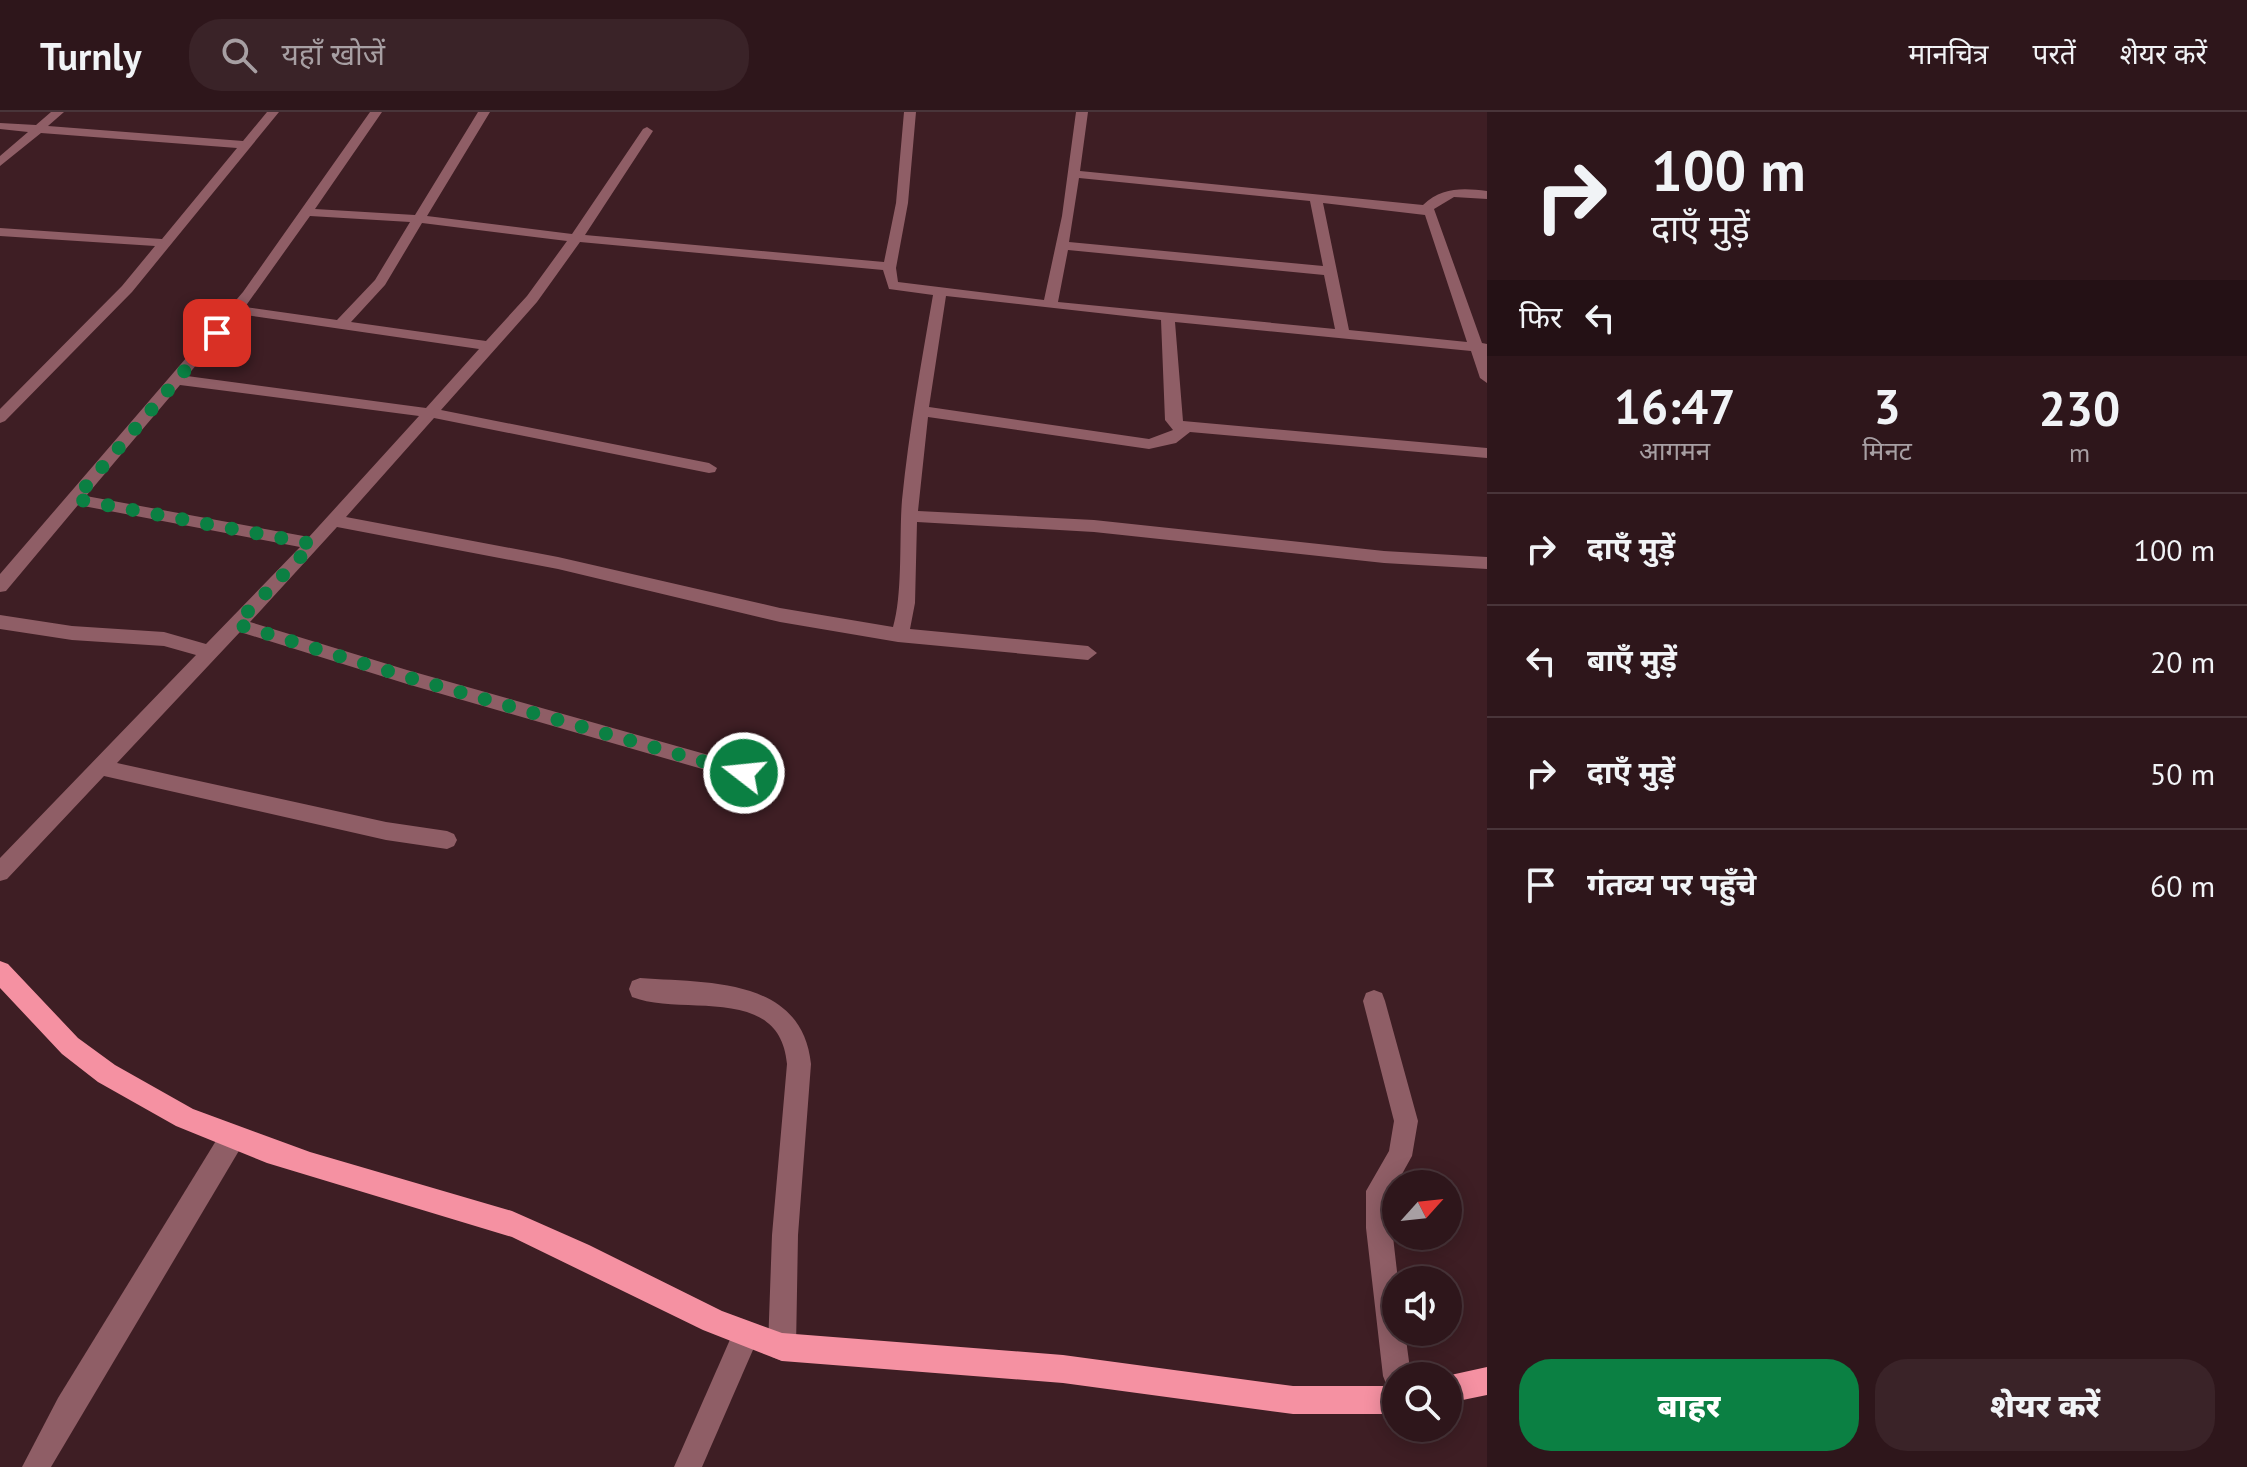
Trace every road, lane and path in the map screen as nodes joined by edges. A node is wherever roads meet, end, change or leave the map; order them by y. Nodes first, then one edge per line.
1 (58, 112) edge
2 (273, 112) edge
3 (376, 112) edge
4 (484, 112) edge
5 (910, 112) edge
6 (1082, 112) edge
7 (0, 126) edge
8 (39, 129) junction
9 (647, 131) dead end
10 (245, 145) junction
11 (0, 162) edge
12 (1074, 174) junction
13 (1487, 195) edge
14 (1316, 198) junction
15 (1426, 209) junction
16 (309, 212) junction
17 (418, 219) junction
18 (0, 232) edge
19 (574, 238) junction
20 (167, 243) junction
21 (1062, 245) junction
22 (889, 267) junction
23 (1330, 271) junction
24 (940, 292) junction
25 (1050, 305) junction
26 (237, 310) junction
27 (1168, 316) junction
28 (342, 323) junction
29 (1343, 334) junction
30 (490, 346) junction
31 (1482, 348) edge
32 (1487, 378) edge
33 (178, 380) junction
34 (0, 396) edge
35 (19, 399) junction
36 (920, 411) junction
37 (431, 413) junction
38 (0, 418) edge
39 (1185, 428) junction
40 (1487, 453) edge
41 (709, 468) dead end
42 (75, 499) junction
43 (908, 516) junction
44 (334, 521) junction
45 (313, 544) junction
46 (1487, 563) edge
47 (0, 586) edge
48 (0, 622) edge
49 (236, 624) junction
50 (898, 635) junction
51 (209, 652) junction
52 (1088, 653) dead end
53 (100, 767) junction
54 (744, 773) dead end
55 (447, 840) dead end
56 (0, 872) edge
57 (0, 971) edge
58 (640, 989) dead end
59 (1374, 1001) dead end
60 (231, 1140) junction
61 (746, 1336) junction
62 (782, 1347) junction
63 (1395, 1362) edge
64 (1487, 1381) edge
65 (1462, 1386) edge
66 (1382, 1400) edge
67 (36, 1467) edge
68 (688, 1467) edge

1 - 8 street
2 - 10 street
3 - 16 street
4 - 17 street
5 - 22 street
6 - 12 street
7 - 8 street
8 - 10 street
8 - 11 street
9 - 19 street
10 - 20 street
12 - 14 street
12 - 21 street
13 - 15 street
14 - 15 street
14 - 23 street
15 - 31 street
16 - 17 street
16 - 26 street
17 - 19 street
17 - 28 street
18 - 20 street
19 - 22 street
19 - 30 street
20 - 35 street
21 - 23 street
21 - 25 street
22 - 24 street
23 - 29 street
24 - 25 street
24 - 36 street
25 - 27 street
26 - 28 street
26 - 33 street
27 - 29 street
27 - 39 street
28 - 30 street
29 - 31 street
30 - 37 street
31 - 32 street
33 - 37 street
33 - 42 street
34 - 35 street
35 - 38 street
36 - 39 street
36 - 43 street
37 - 41 street
37 - 44 street
39 - 40 street
42 - 45 street
42 - 47 street
43 - 46 street
43 - 50 street
44 - 45 street
44 - 50 street
45 - 49 street
48 - 51 street
49 - 51 street
49 - 54 street
50 - 52 street
51 - 53 street
53 - 55 street
53 - 56 street
57 - 60 main road
58 - 62 street
59 - 63 street
60 - 61 main road
60 - 67 street
61 - 62 main road
61 - 68 street
62 - 66 main road
64 - 65 main road

